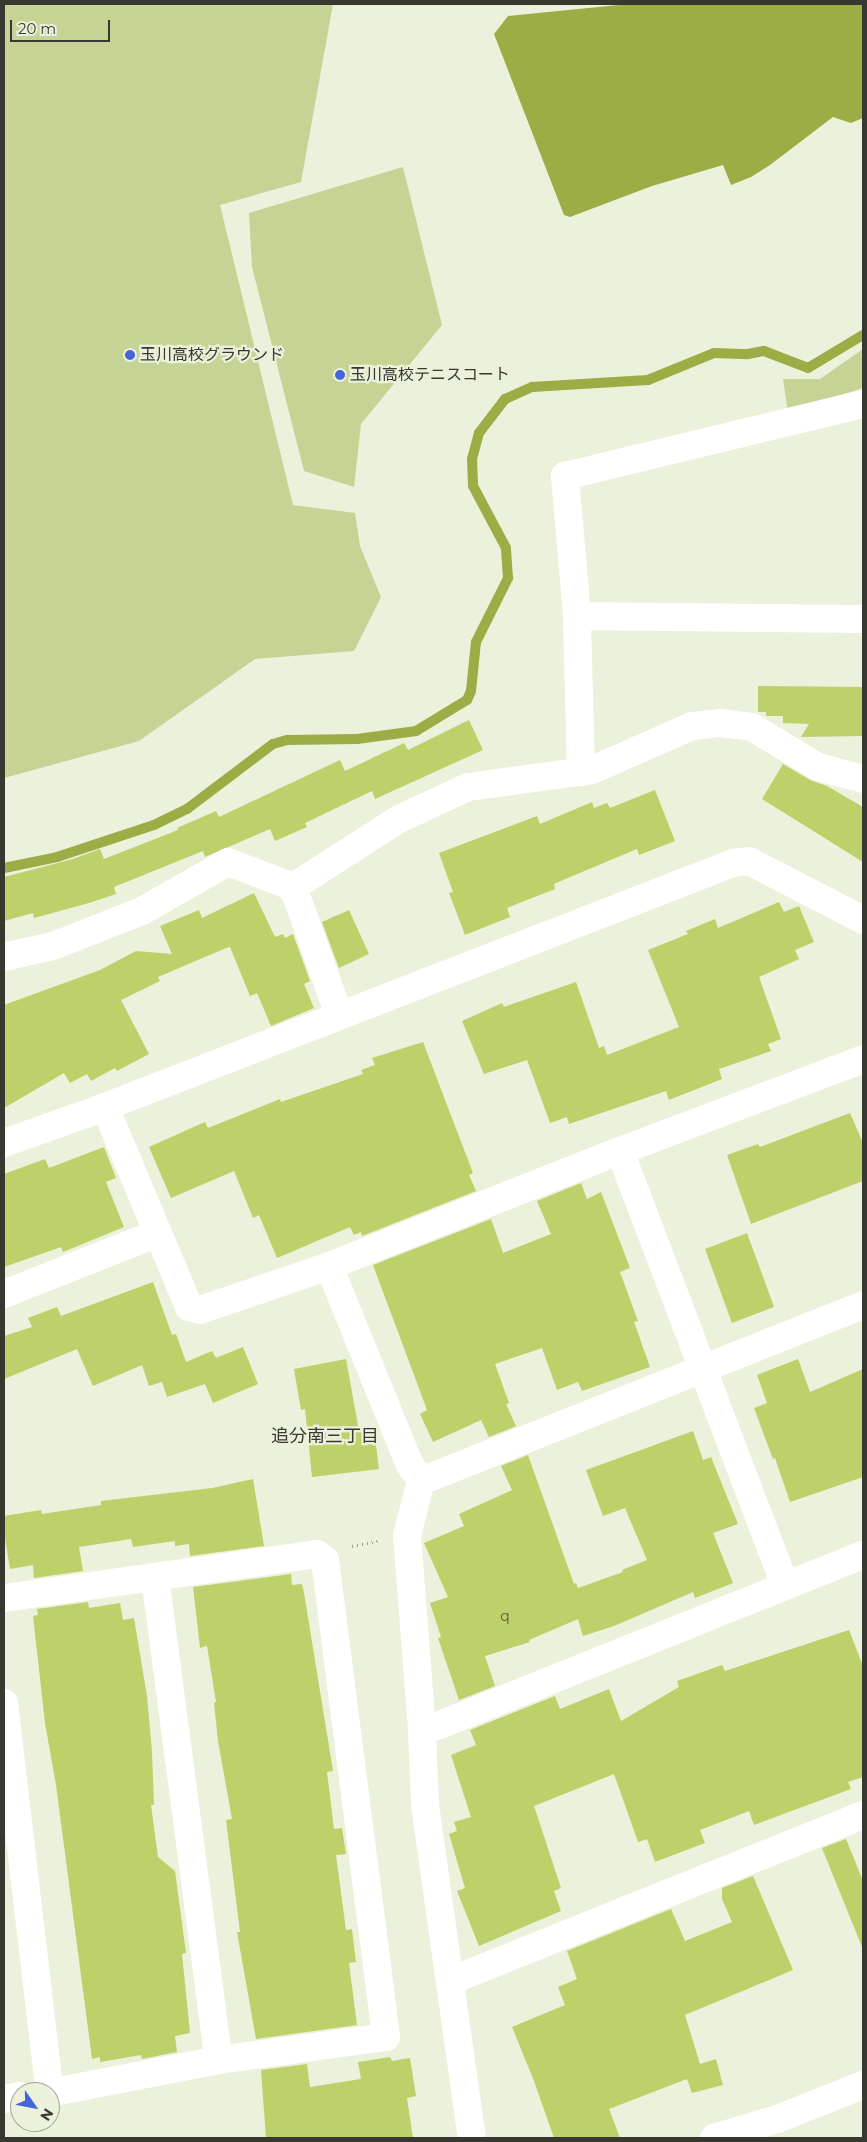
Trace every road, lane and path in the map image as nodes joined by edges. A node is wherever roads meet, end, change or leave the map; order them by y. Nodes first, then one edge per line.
1 (863, 404) edge
2 (577, 616) junction
3 (863, 619) edge
4 (581, 772) junction
5 (863, 779) edge
6 (293, 887) junction
7 (863, 920) edge
8 (4, 957) edge
9 (339, 1015) junction
10 (863, 1059) edge
11 (106, 1107) junction
12 (4, 1143) edge
13 (620, 1151) junction
14 (158, 1233) junction
15 (329, 1266) junction
16 (4, 1294) edge
17 (863, 1306) edge
18 (702, 1371) junction
19 (421, 1482) junction
20 (407, 1535) junction
21 (318, 1554) junction
22 (863, 1555) edge
23 (155, 1577) junction
24 (785, 1586) junction
25 (4, 1598) edge
26 (4, 1703) edge
27 (422, 1732) junction
28 (863, 1815) edge
29 (450, 1981) junction
30 (219, 2060) junction
31 (49, 2082) edge
32 (863, 2084) edge
33 (60, 2091) edge
34 (472, 2138) edge
35 (714, 2138) edge

1 - 2 street
2 - 3 street
2 - 4 street
4 - 5 street
4 - 6 street
6 - 8 street
6 - 9 street
7 - 9 street
9 - 11 street
10 - 13 street
11 - 12 street
11 - 14 street
13 - 15 street
13 - 18 street
14 - 15 street
14 - 16 street
15 - 19 street
17 - 18 street
18 - 19 street
18 - 24 street
19 - 20 street
20 - 21 path
20 - 27 street
21 - 23 street
21 - 30 street
22 - 24 street
23 - 25 street
23 - 30 street
24 - 27 street
26 - 31 street
27 - 29 street
28 - 29 street
29 - 34 street
30 - 33 street
32 - 35 street

